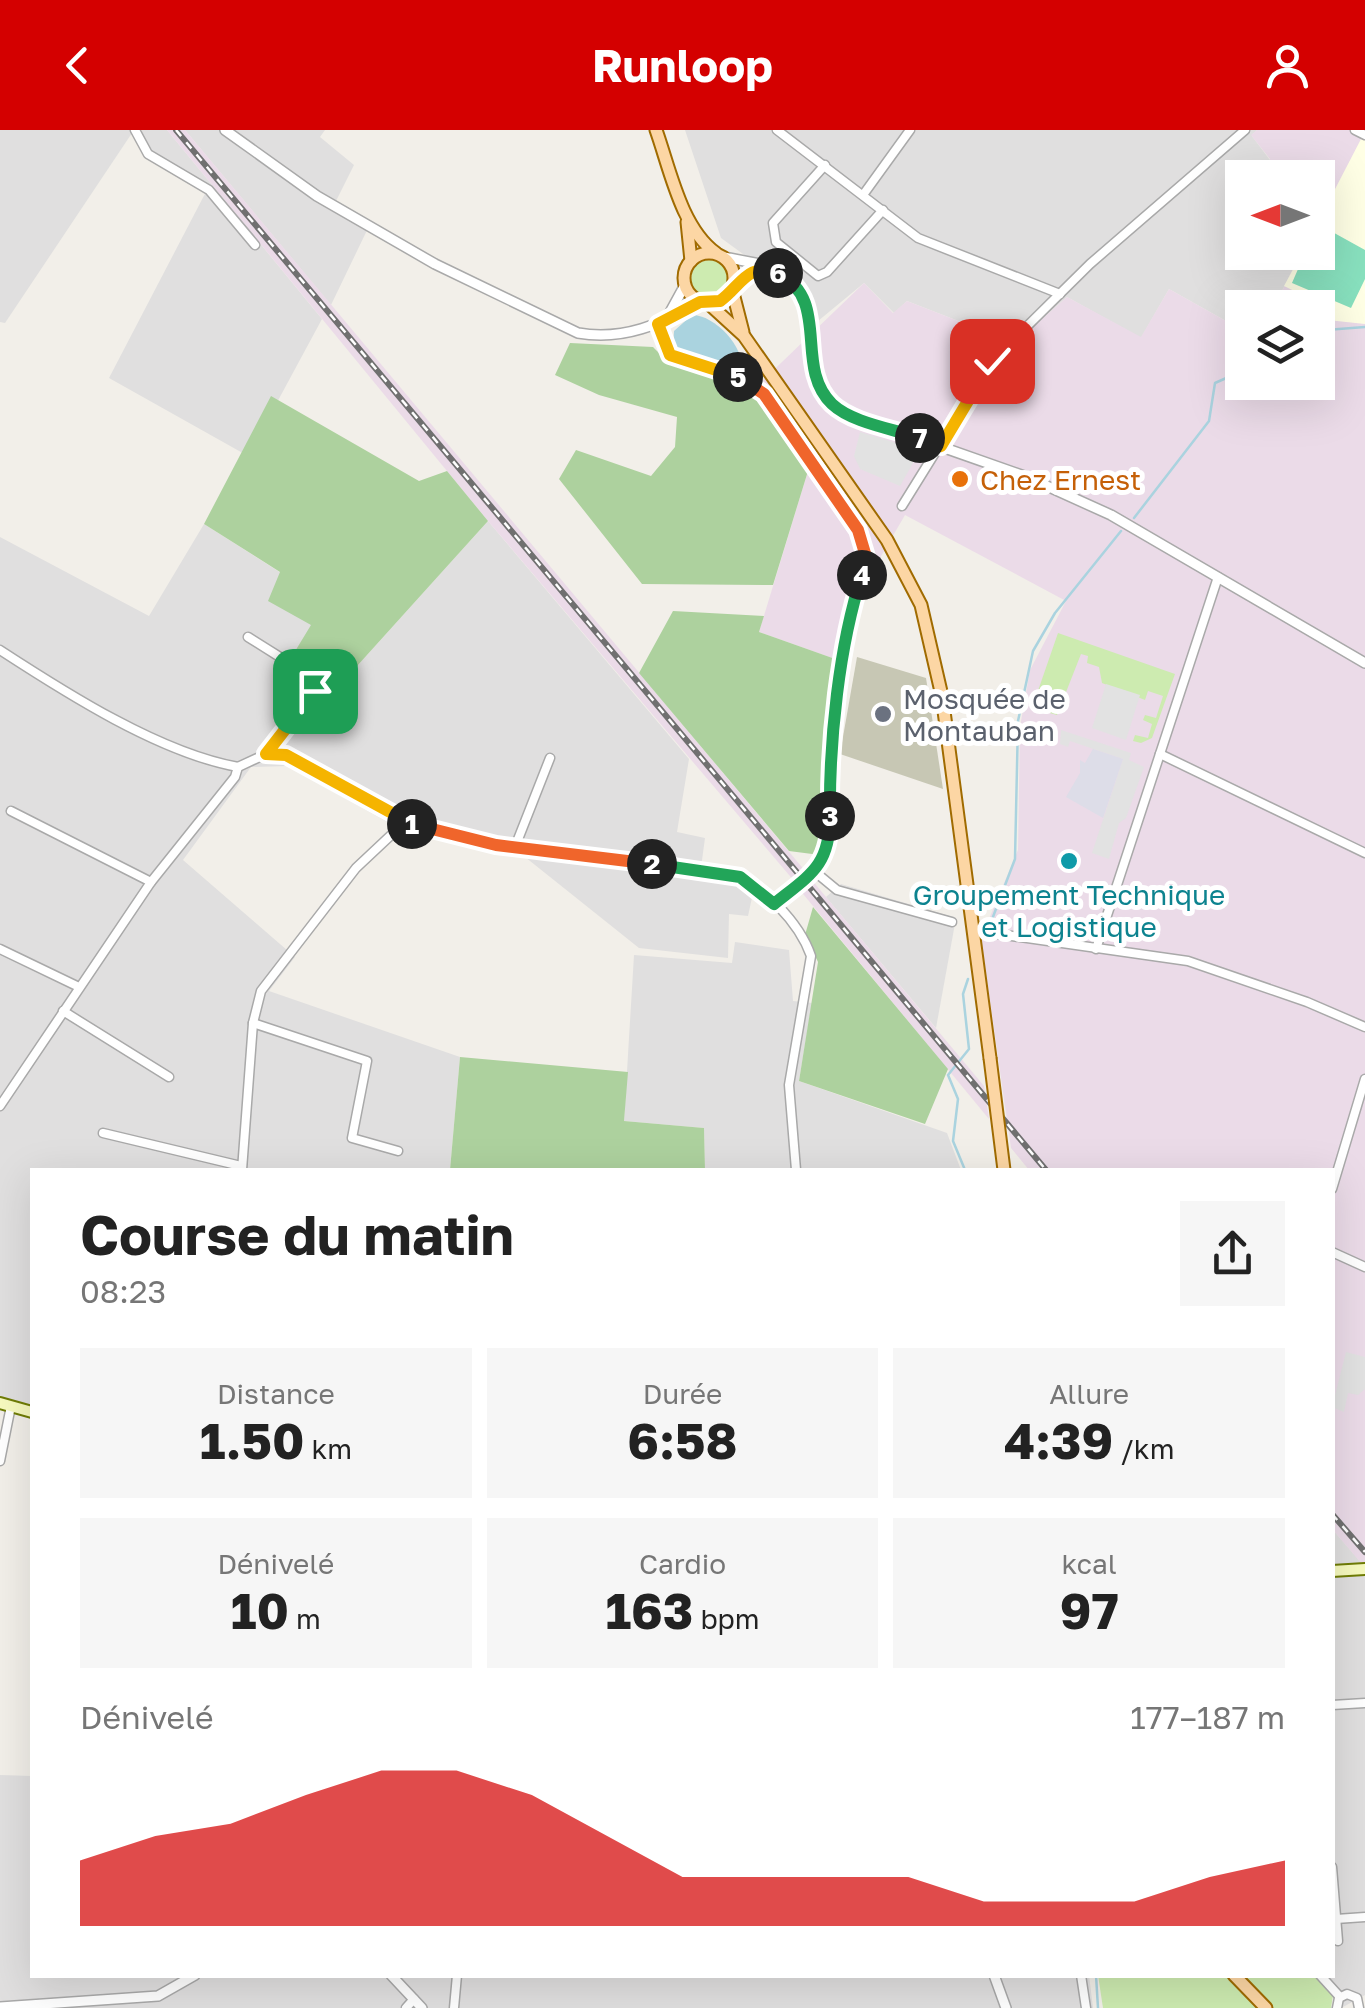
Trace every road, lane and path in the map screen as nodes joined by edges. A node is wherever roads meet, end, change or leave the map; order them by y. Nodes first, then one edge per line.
1 (136, 130) edge
2 (224, 130) edge
3 (656, 130) edge
4 (776, 130) edge
5 (910, 130) edge
6 (1245, 130) edge
7 (1356, 130) edge
8 (1365, 135) edge
9 (824, 166) junction
10 (863, 195) junction
11 (684, 208) junction
12 (882, 210) junction
13 (255, 245) dead end
14 (720, 255) junction
15 (690, 261) junction
16 (768, 269) junction
17 (685, 285) junction
18 (733, 287) junction
19 (1060, 294) junction
20 (705, 303) junction
21 (660, 323) junction
22 (744, 336) junction
23 (941, 446) junction
24 (902, 506) dead end
25 (1218, 577) junction
26 (248, 637) dead end
27 (0, 650) edge
28 (1365, 663) edge
29 (266, 754) junction
30 (1160, 754) junction
31 (550, 758) dead end
32 (238, 768) junction
33 (11, 811) dead end
34 (405, 822) junction
35 (516, 847) junction
36 (1365, 853) edge
37 (814, 871) junction
38 (151, 882) junction
39 (774, 904) junction
40 (952, 922) dead end
41 (998, 934) dead end
42 (0, 949) edge
43 (1096, 950) junction
44 (79, 987) junction
45 (63, 1011) junction
46 (253, 1022) junction
47 (1365, 1028) edge
48 (169, 1078) dead end
49 (1365, 1079) edge
50 (0, 1106) edge
51 (104, 1133) dead end
52 (398, 1152) dead end
53 (242, 1168) edge
54 (796, 1168) edge
55 (1004, 1168) edge
56 (1335, 1178) edge
57 (1335, 1253) edge
58 (1365, 1267) edge
59 (6, 1404) edge
60 (30, 1411) edge
61 (0, 1462) edge
62 (1365, 1569) edge
63 (1335, 1572) edge
64 (1365, 1703) edge
65 (1335, 1706) edge
66 (1335, 1906) edge
67 (1365, 1918) edge
68 (1336, 1919) junction
69 (1338, 1941) dead end
70 (190, 1978) edge
71 (393, 1978) edge
72 (456, 1978) edge
73 (995, 1978) edge
74 (1081, 1978) edge
75 (1237, 1978) edge
76 (1323, 1978) edge
77 (1365, 1986) edge
78 (1340, 1996) junction
79 (1357, 1998) junction
80 (414, 1999) junction
81 (0, 2007) edge
82 (406, 2008) edge
83 (422, 2008) edge
84 (454, 2008) edge
85 (1006, 2008) edge
86 (1086, 2008) edge
87 (1266, 2008) edge
88 (1337, 2008) edge
89 (1359, 2008) edge

1 - 13 street
2 - 21 street
3 - 11 main road
4 - 9 street
5 - 10 street
6 - 19 street
7 - 8 street
9 - 10 street
9 - 12 street
10 - 12 street
11 - 14 main road
11 - 15 main road
12 - 19 street
14 - 15 main road
14 - 16 street
14 - 18 main road
15 - 17 main road
16 - 18 street
16 - 23 street
17 - 20 main road
17 - 21 street
18 - 20 main road
18 - 22 main road
19 - 23 street
20 - 21 street
20 - 22 main road
21 - 37 street
22 - 55 main road, bridge
23 - 24 street
23 - 25 street
25 - 28 street
25 - 30 street
26 - 29 street
27 - 32 street
29 - 32 street
29 - 34 street
30 - 36 street
30 - 43 street
31 - 35 street
32 - 38 street
33 - 38 street
34 - 35 street
34 - 46 street
35 - 39 street
37 - 39 street
37 - 40 street
38 - 44 street
39 - 54 street
41 - 43 street
42 - 44 street
43 - 47 street
44 - 45 street
45 - 48 street
45 - 50 street
46 - 52 street
46 - 53 street
49 - 56 street
51 - 53 street
57 - 58 street
59 - 60 main road
59 - 61 street
62 - 63 main road
64 - 65 street
66 - 68 street
67 - 68 street
68 - 69 street
70 - 81 street
71 - 80 street
72 - 84 street
73 - 85 street
74 - 86 street
75 - 87 main road
76 - 78 street
77 - 79 street
78 - 79 street
78 - 88 street
79 - 89 street
80 - 82 street
80 - 83 street

